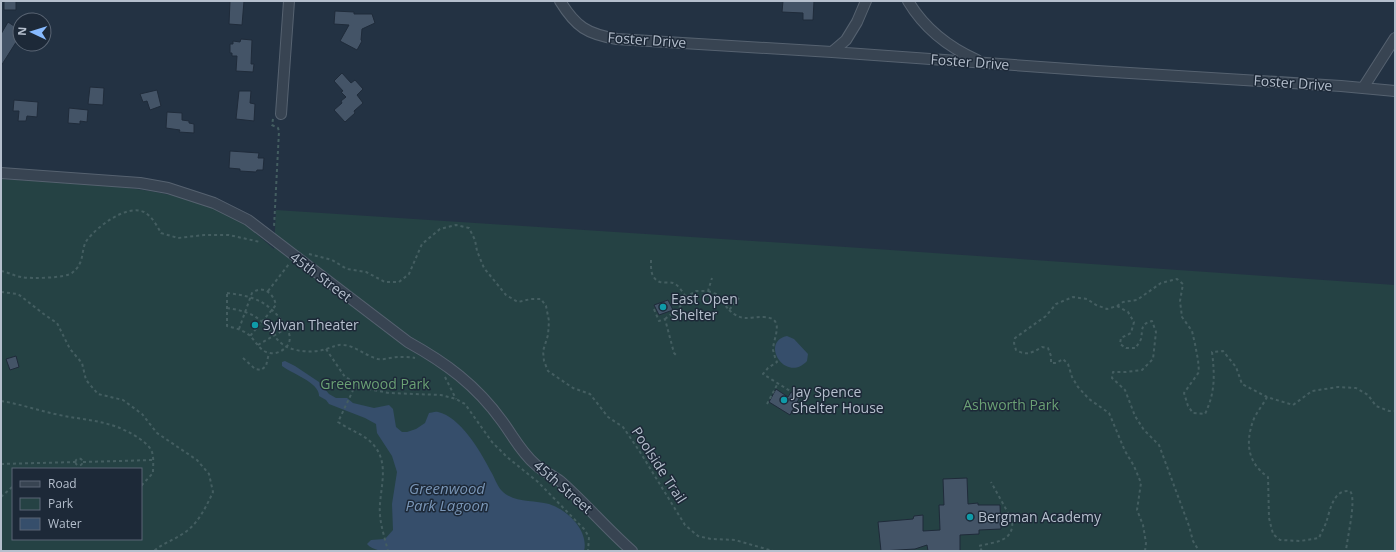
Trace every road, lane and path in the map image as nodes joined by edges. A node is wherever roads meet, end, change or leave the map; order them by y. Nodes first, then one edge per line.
1 (289, 1) edge
2 (560, 1) edge
3 (866, 1) edge
4 (908, 1) edge
5 (1395, 38) edge
6 (832, 52) junction
7 (983, 63) junction
8 (1363, 88) junction
9 (1395, 91) edge
10 (277, 115) joint
11 (1, 173) edge
12 (265, 239) junction
13 (305, 250) dead end
14 (651, 260) dead end
15 (290, 263) dead end
16 (1, 271) edge
17 (712, 278) dead end
18 (268, 291) junction
19 (708, 291) junction
20 (1, 292) edge
21 (250, 296) junction
22 (686, 297) junction
23 (739, 298) dead end
24 (1118, 306) junction
25 (227, 308) junction
26 (272, 309) junction
27 (654, 309) dead end
28 (729, 310) junction
29 (245, 311) junction
30 (665, 319) junction
31 (262, 321) junction
32 (287, 328) junction
33 (239, 329) junction
34 (250, 336) junction
35 (274, 336) junction
36 (258, 346) junction
37 (287, 347) junction
38 (326, 349) junction
39 (269, 353) junction
40 (676, 355) dead end
41 (243, 358) dead end
42 (417, 358) dead end
43 (440, 373) dead end
44 (778, 383) junction
45 (356, 384) junction
46 (790, 391) dead end
47 (1267, 397) junction
48 (456, 399) junction
49 (1, 401) edge
50 (767, 404) dead end
51 (1395, 411) edge
52 (153, 460) junction
53 (76, 462) junction
54 (83, 462) junction
55 (1, 464) edge
56 (991, 482) dead end
57 (142, 485) edge
58 (12, 487) edge
59 (1, 497) edge
60 (154, 551) edge
61 (388, 551) edge
62 (588, 551) edge
63 (632, 551) edge
64 (773, 551) edge
65 (982, 551) edge
66 (1145, 551) edge
67 (1199, 551) edge
68 (1346, 551) edge

1 - 10 street
2 - 6 street, Foster Drive
3 - 6 street
4 - 7 street
5 - 8 street
6 - 7 street, Foster Drive
7 - 8 street, Foster Drive
8 - 9 street, Foster Drive
10 - 12 path
11 - 12 street, 45th Street
12 - 16 path
12 - 63 street, 45th Street
13 - 64 path, Poolside Trail
14 - 22 path
15 - 18 path
17 - 19 path
18 - 21 path
18 - 26 path
19 - 22 path
19 - 28 path
20 - 60 path
21 - 25 path
21 - 26 path
21 - 29 path
22 - 30 path
23 - 28 path
24 - 47 path
24 - 66 path
24 - 67 path
25 - 29 path
25 - 33 path
26 - 31 path
26 - 32 path
27 - 30 path
28 - 44 path
29 - 31 path
29 - 33 path
30 - 40 path
31 - 34 path
31 - 35 path
32 - 35 path
32 - 37 path
33 - 34 path
34 - 36 path
35 - 36 path
35 - 37 path
36 - 39 path
37 - 38 path
37 - 39 path
38 - 42 path
38 - 45 path
39 - 41 path
43 - 48 path
44 - 46 path
44 - 50 path
45 - 48 path
45 - 61 path
47 - 51 path
47 - 68 path
48 - 62 path
49 - 52 path
52 - 54 path
52 - 57 path
53 - 54 path
53 - 54 path
53 - 55 path
56 - 65 path
58 - 59 path

